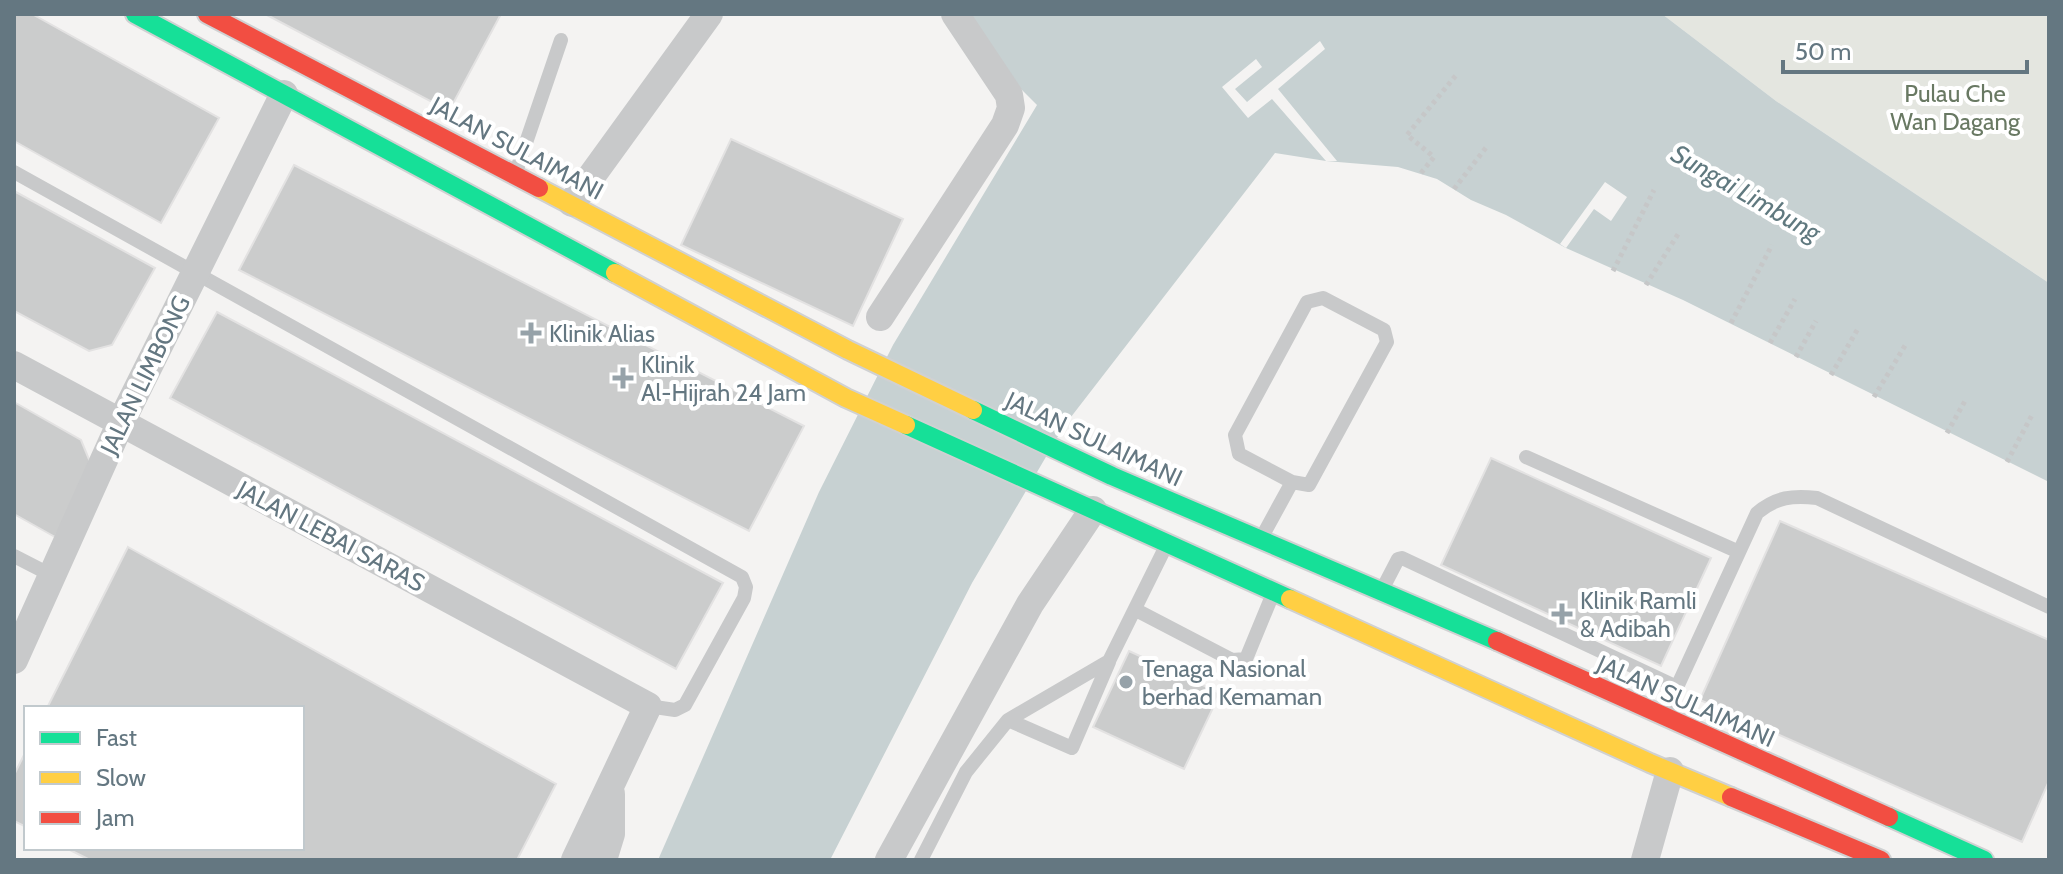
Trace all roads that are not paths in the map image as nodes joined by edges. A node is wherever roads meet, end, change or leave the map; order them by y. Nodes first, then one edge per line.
1 (135, 14) edge
2 (168, 14) edge
3 (207, 14) edge
4 (709, 14) edge
5 (955, 14) edge
6 (182, 40) junction
7 (561, 40) dead end
8 (284, 94) junction
9 (14, 172) edge
10 (511, 194) junction
11 (572, 203) junction
12 (606, 269) junction
13 (195, 272) junction
14 (735, 292) junction
15 (652, 294) junction
16 (880, 317) dead end
17 (14, 365) edge
18 (121, 422) junction
19 (1526, 457) dead end
20 (1292, 482) junction
21 (1088, 508) junction
22 (1261, 539) junction
23 (1167, 544) junction
24 (1739, 552) junction
25 (14, 556) edge
26 (53, 576) junction
27 (1274, 591) junction
28 (1385, 592) junction
29 (2049, 607) edge
30 (1136, 610) junction
31 (1402, 616) dead end
32 (1417, 639) dead end
33 (14, 660) edge
34 (1109, 661) junction
35 (1431, 662) junction
36 (1570, 675) junction
37 (1468, 681) junction
38 (1677, 687) junction
39 (648, 706) junction
40 (1666, 719) junction
41 (1008, 720) junction
42 (1670, 771) junction
43 (611, 785) junction
44 (575, 860) edge
45 (603, 860) edge
46 (889, 860) edge
47 (921, 860) edge
48 (1645, 860) edge
49 (1881, 860) edge
50 (1984, 860) edge

1 - 6 main road, JALAN SULAIMANI
2 - 6 main road
3 - 10 main road, JALAN SULAIMANI
4 - 11 street
5 - 16 street
6 - 8 main road, JALAN SULAIMANI
7 - 10 lane
8 - 10 main road, JALAN SULAIMANI
8 - 13 street, JALAN LIMBONG
9 - 13 lane
10 - 11 main road, JALAN SULAIMANI
10 - 12 main road, JALAN SULAIMANI
11 - 12 main road
11 - 14 main road, JALAN SULAIMANI
12 - 15 main road, JALAN SULAIMANI
13 - 18 street, JALAN LIMBONG
13 - 39 lane
14 - 15 main road
14 - 22 main road, JALAN SULAIMANI
15 - 21 main road, JALAN SULAIMANI
17 - 18 street, JALAN LEBAI SARAS
18 - 26 street, JALAN LIMBONG
18 - 39 street, JALAN LEBAI SARAS
19 - 24 lane
20 - 20 lane
20 - 22 lane
21 - 23 main road, JALAN SULAIMANI
21 - 46 street
22 - 28 main road, JALAN SULAIMANI
23 - 27 main road, JALAN SULAIMANI
23 - 30 lane
24 - 29 lane
24 - 38 lane
25 - 26 lane
26 - 33 street, JALAN LIMBONG
27 - 30 lane
27 - 35 main road, JALAN SULAIMANI
28 - 31 main road
28 - 36 main road, JALAN SULAIMANI
28 - 38 lane
30 - 34 lane
32 - 35 main road
34 - 41 lane
34 - 41 lane
35 - 37 main road, JALAN SULAIMANI
36 - 37 main road
36 - 40 main road, JALAN SULAIMANI
37 - 42 main road, JALAN SULAIMANI
38 - 40 lane
39 - 43 street
40 - 50 main road, JALAN SULAIMANI
41 - 47 lane
42 - 48 street
42 - 49 main road, JALAN SULAIMANI
43 - 44 street
43 - 45 street

